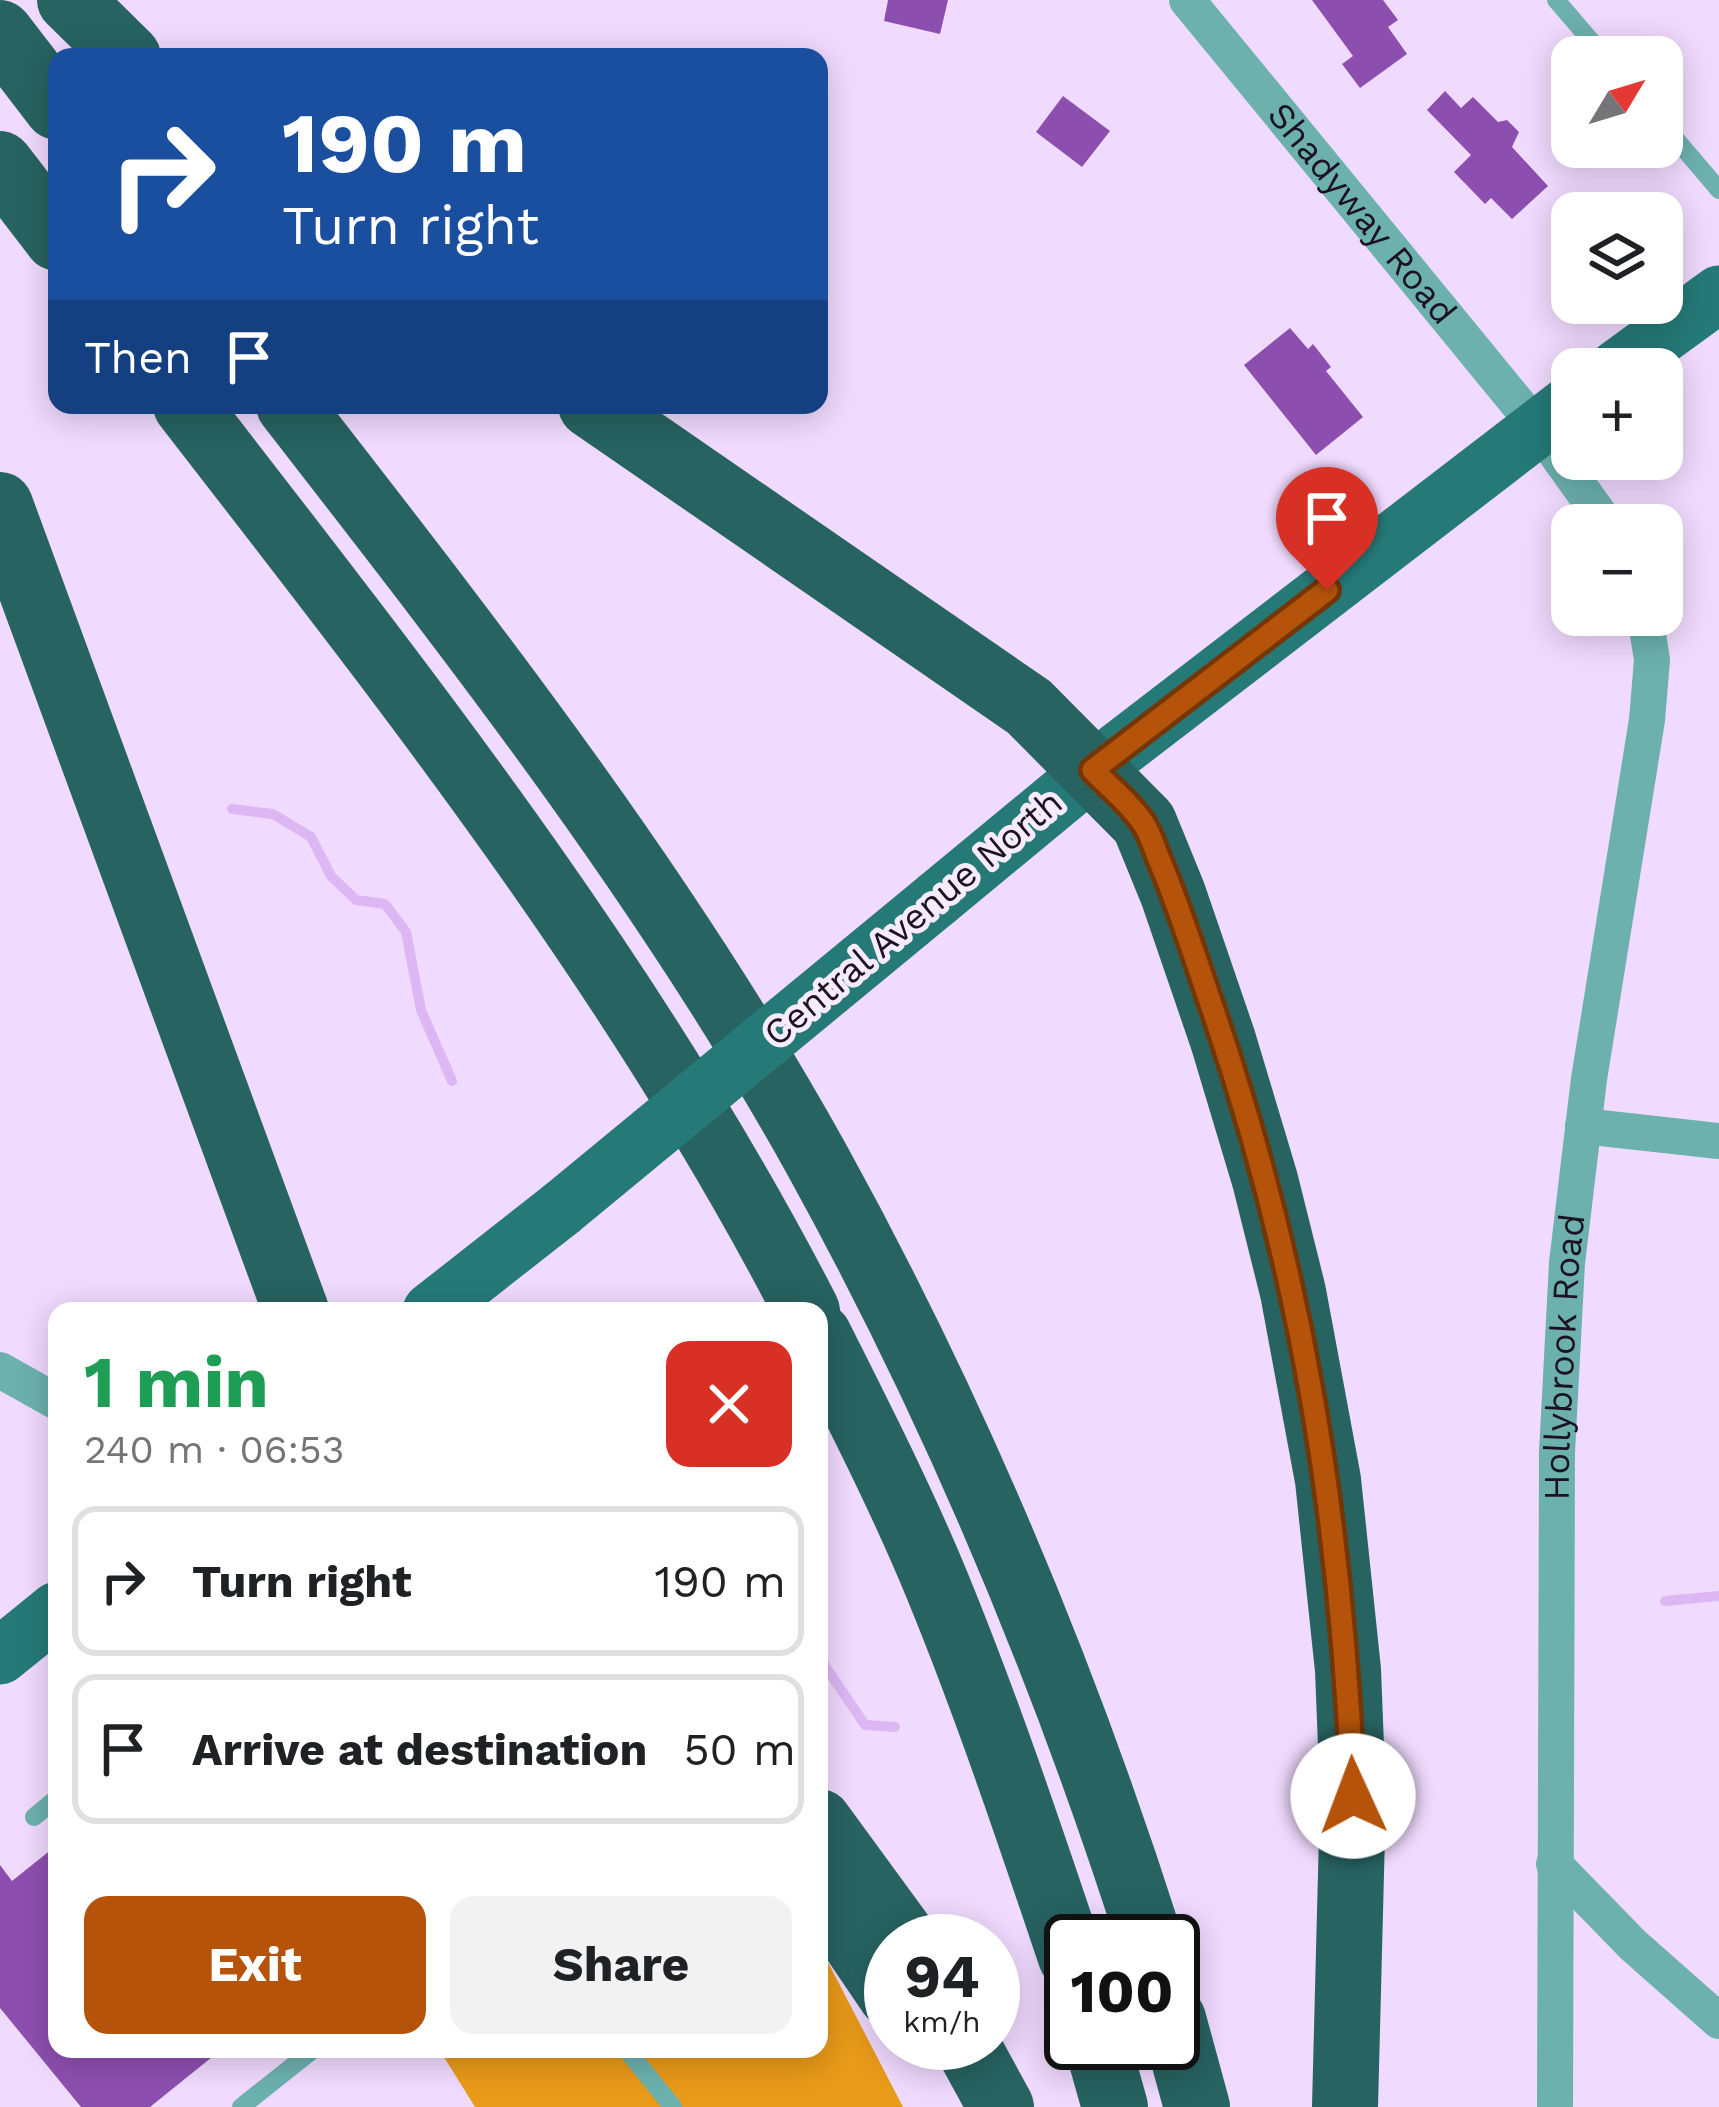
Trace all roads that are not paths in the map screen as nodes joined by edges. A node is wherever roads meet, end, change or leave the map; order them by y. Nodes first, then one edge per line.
1 (70, 0) edge
2 (1187, 0) edge
3 (1556, 0) edge
4 (0, 33) edge
5 (1587, 36) edge
6 (119, 48) edge
7 (48, 95) edge
8 (1683, 148) edge
9 (0, 164) edge
10 (1719, 190) edge
11 (48, 226) edge
12 (1719, 294) edge
13 (1645, 348) edge
14 (1551, 411) edge
15 (193, 414) edge
16 (296, 414) edge
17 (603, 414) edge
18 (1551, 416) edge
19 (0, 505) edge
20 (1648, 636) edge
21 (1093, 770) junction
22 (1583, 1126) junction
23 (1719, 1142) edge
24 (293, 1302) edge
25 (442, 1302) edge
26 (801, 1302) edge
27 (828, 1355) edge
28 (0, 1370) edge
29 (48, 1397) edge
30 (48, 1617) edge
31 (0, 1656) edge
32 (48, 1805) edge
33 (34, 1817) dead end
34 (828, 1834) edge
35 (1554, 1864) junction
36 (828, 1904) edge
37 (887, 1914) edge
38 (1057, 1914) edge
39 (1141, 1914) edge
40 (864, 1956) edge
41 (1719, 2021) edge
42 (303, 2058) edge
43 (633, 2058) edge
44 (934, 2070) edge
45 (981, 2070) edge
46 (1105, 2070) edge
47 (1187, 2070) edge
48 (241, 2107) edge
49 (674, 2107) edge
50 (953, 2107) edge
51 (1001, 2107) edge
52 (1115, 2107) edge
53 (1197, 2107) edge
54 (1345, 2107) edge
55 (1555, 2107) edge

1 - 6 highway
2 - 14 street, Shadyway Road
3 - 5 lane
4 - 7 highway
8 - 10 lane
9 - 11 highway
12 - 13 main road
15 - 26 highway
16 - 39 highway
17 - 21 highway
18 - 21 main road, Central Avenue North
19 - 24 highway
20 - 22 street, Hollybrook Road
21 - 25 main road, Central Avenue North, bridge
21 - 54 highway
22 - 23 street
22 - 35 street, Hollybrook Road
27 - 38 highway
28 - 29 street
30 - 31 main road
32 - 33 lane
34 - 37 highway
35 - 41 street
35 - 55 street, Hollybrook Road
36 - 40 highway
42 - 48 lane
43 - 49 lane
44 - 50 highway
45 - 51 highway
46 - 52 highway
47 - 53 highway

